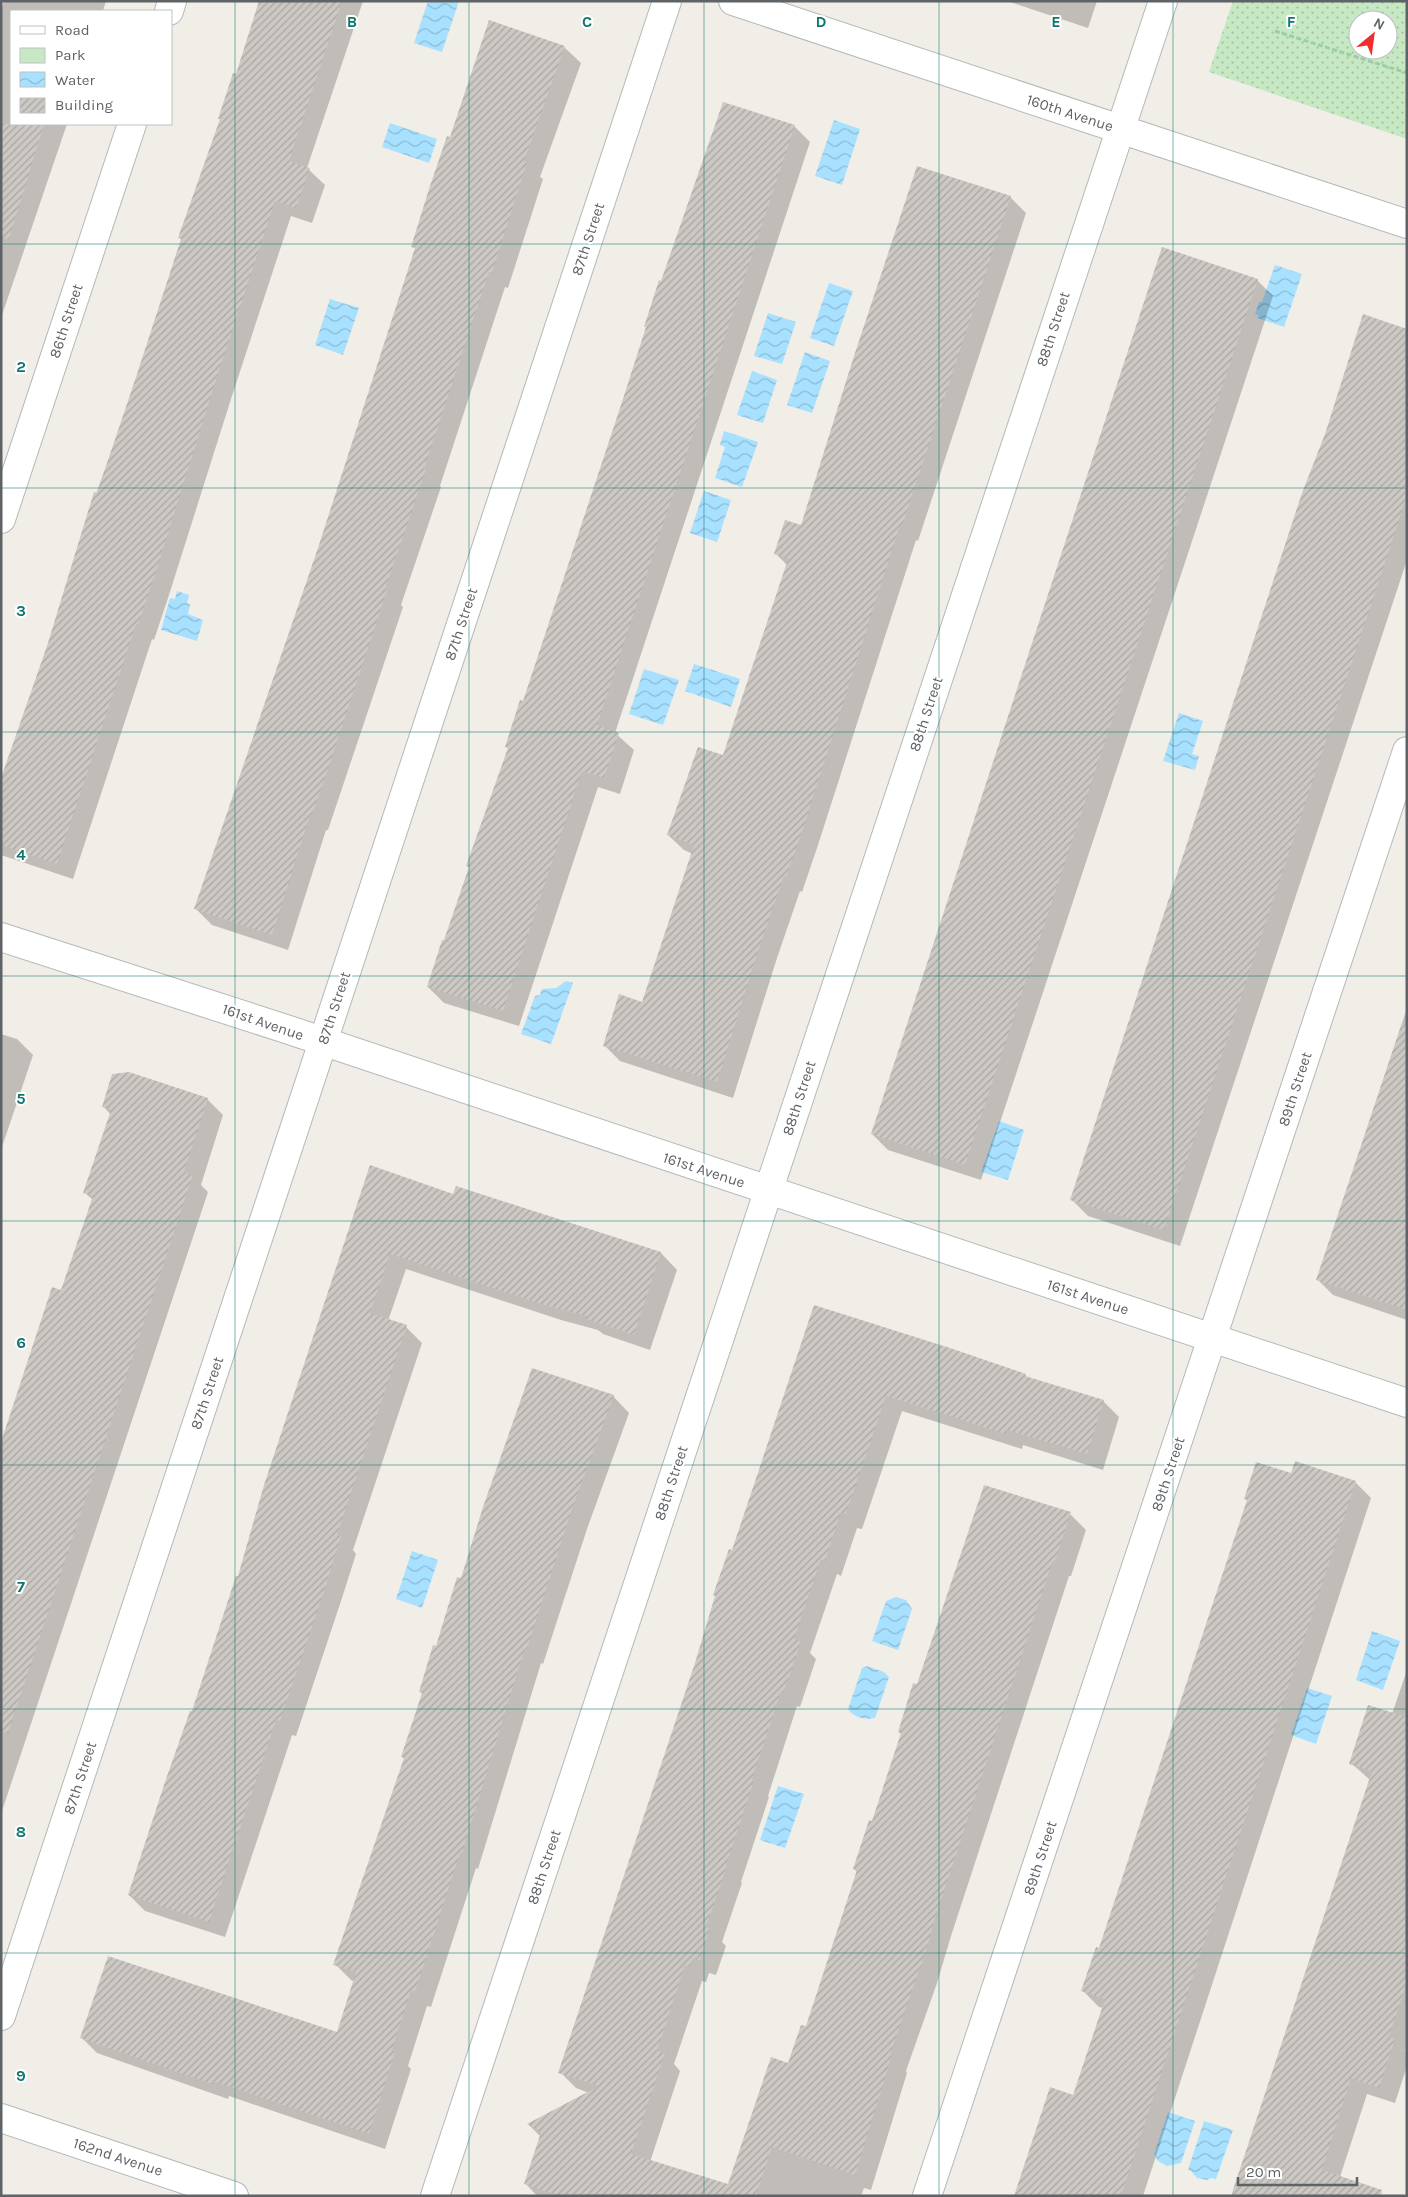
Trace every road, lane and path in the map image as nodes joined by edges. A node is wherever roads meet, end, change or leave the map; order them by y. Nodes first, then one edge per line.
1 (667, 1) edge
2 (733, 1) edge
3 (1163, 1) edge
4 (1275, 31) dead end
5 (1407, 73) edge
6 (132, 125) edge
7 (1120, 129) junction
8 (1407, 224) edge
9 (1, 519) edge
10 (1407, 751) edge
11 (1, 937) edge
12 (322, 1043) junction
13 (768, 1191) junction
14 (1213, 1338) junction
15 (1407, 1403) edge
16 (1, 2016) edge
17 (1, 2118) edge
18 (234, 2196) edge
19 (435, 2196) edge
20 (927, 2196) edge

1 - 12 street, 87th Street
2 - 7 street, 160th Avenue
3 - 7 street, 88th Street
4 - 5 path
6 - 9 street, 86th Street
7 - 8 street, 160th Avenue
7 - 13 street, 88th Street
10 - 14 street, 89th Street
11 - 12 street, 161st Avenue
12 - 13 street, 161st Avenue
12 - 16 street, 87th Street
13 - 14 street, 161st Avenue
13 - 19 street, 88th Street
14 - 15 street, 161st Avenue
14 - 20 street, 89th Street
17 - 18 street, 162nd Avenue

